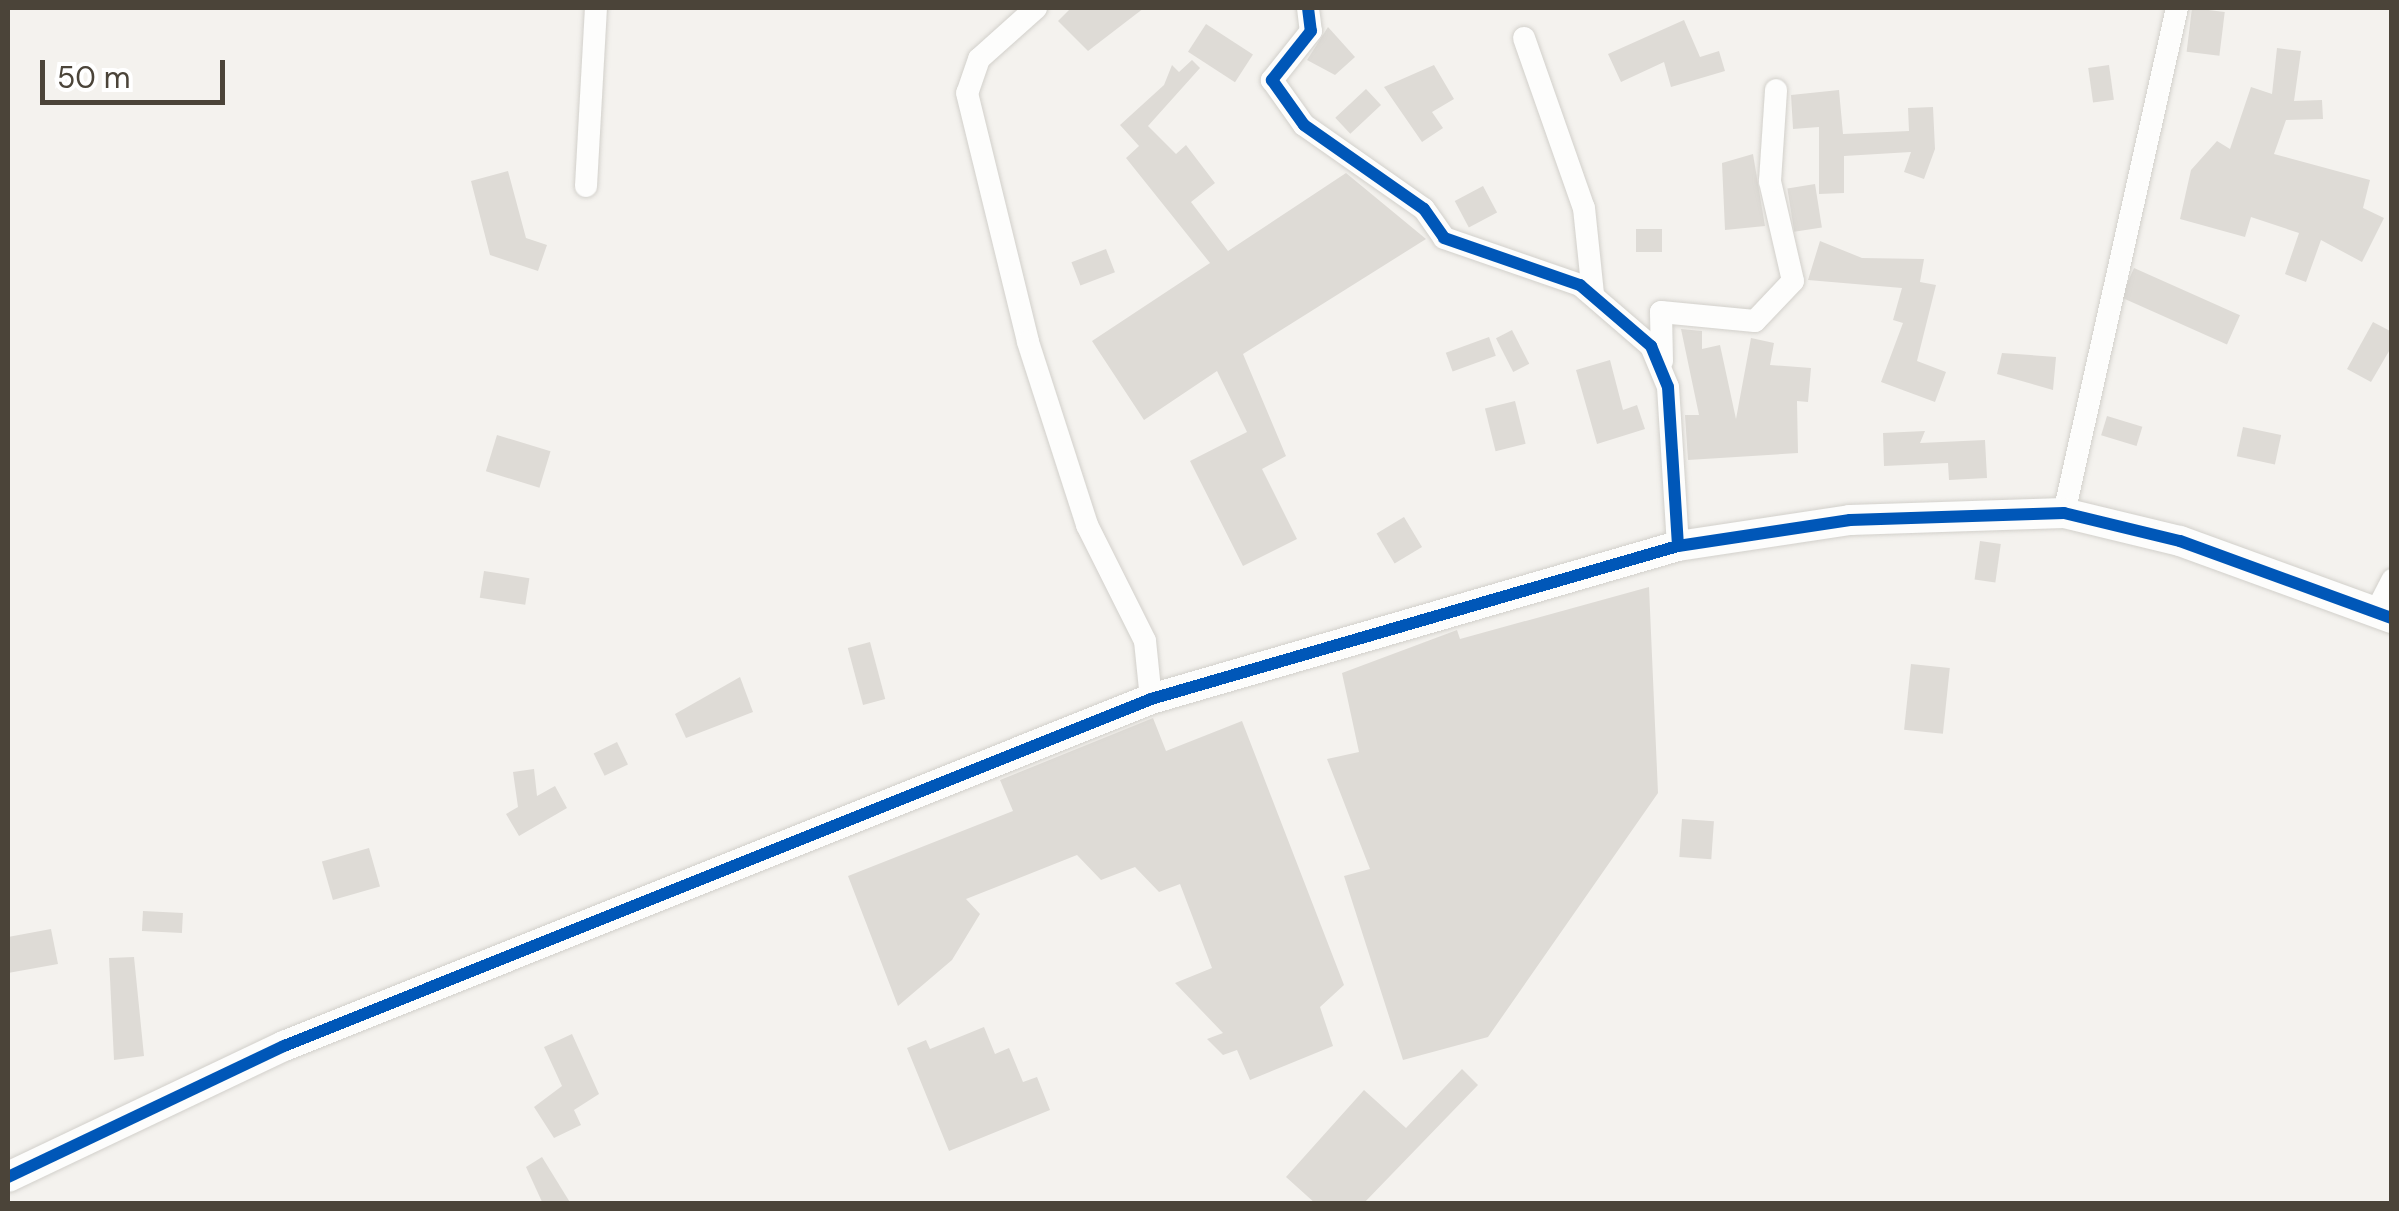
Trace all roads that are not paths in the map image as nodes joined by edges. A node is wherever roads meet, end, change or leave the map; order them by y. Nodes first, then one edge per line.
1 (596, 8) edge
2 (1308, 8) edge
3 (2178, 8) edge
4 (1024, 10) edge
5 (1524, 38) dead end
6 (1776, 90) dead end
7 (586, 186) dead end
8 (1593, 293) junction
9 (1662, 365) junction
10 (2064, 513) junction
11 (1678, 546) junction
12 (2392, 580) edge
13 (2384, 615) edge
14 (1151, 699) junction
15 (8, 1176) edge

1 - 7 street
2 - 8 street
3 - 10 street
4 - 14 street
5 - 8 street
6 - 9 street
8 - 9 street
9 - 11 street
10 - 11 street
10 - 13 street
11 - 14 street
12 - 13 street
14 - 15 street

